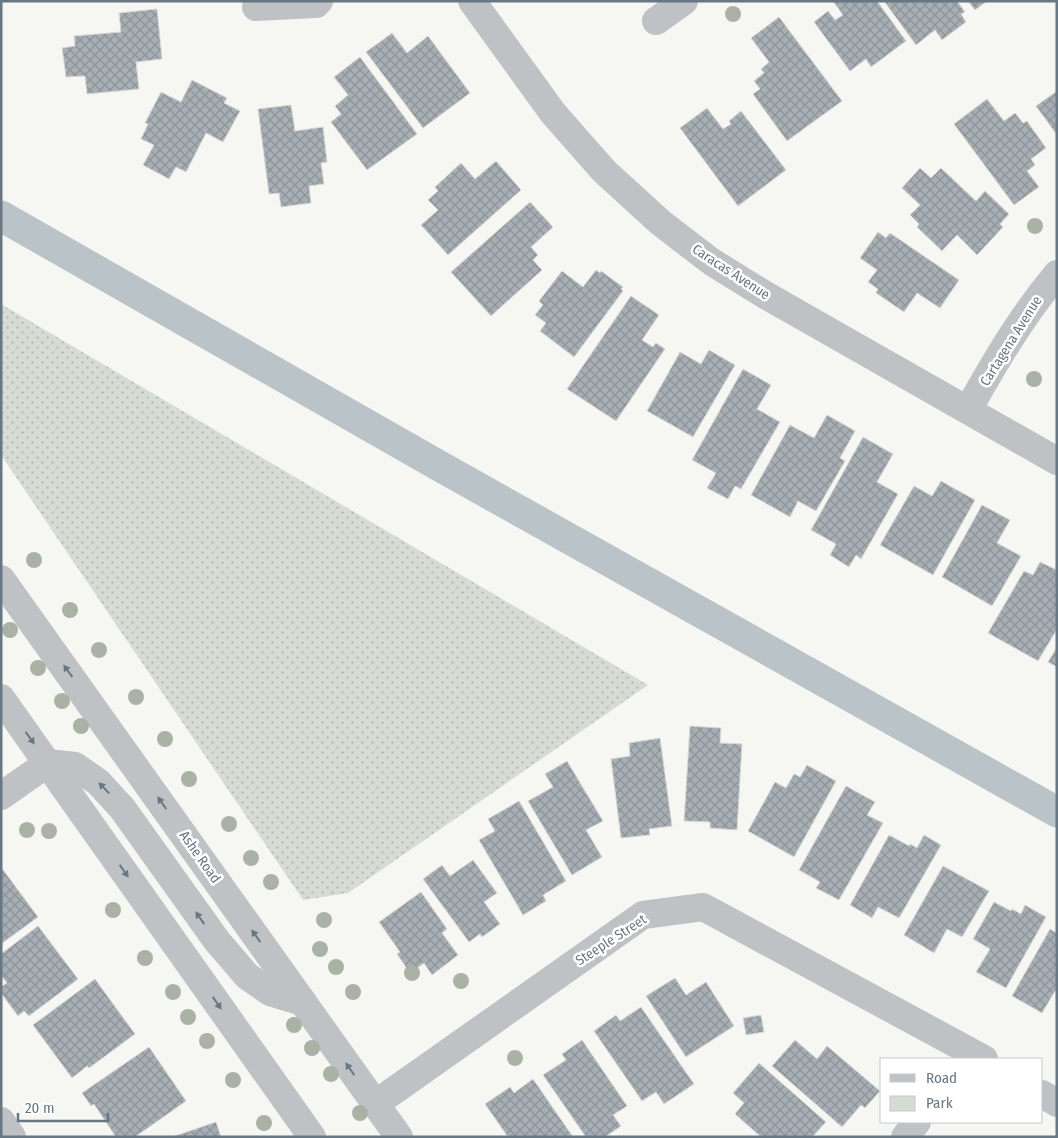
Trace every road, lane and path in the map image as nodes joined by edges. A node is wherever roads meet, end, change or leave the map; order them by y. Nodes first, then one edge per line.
1 (319, 1) edge
2 (472, 1) edge
3 (684, 1) edge
4 (256, 7) dead end
5 (656, 21) dead end
6 (1057, 274) edge
7 (968, 410) junction
8 (1057, 461) edge
9 (1, 579) edge
10 (1, 698) edge
11 (48, 763) junction
12 (1, 796) edge
13 (303, 1002) junction
14 (974, 1057) edge
15 (1043, 1095) edge
16 (1057, 1103) edge
17 (375, 1104) junction
18 (1, 1121) edge
19 (916, 1123) edge
20 (12, 1137) edge
21 (312, 1137) edge
22 (399, 1137) edge
23 (905, 1137) edge

1 - 4 street
2 - 7 street, Caracas Avenue
3 - 5 street
6 - 7 street, Cartagena Avenue
7 - 8 street, Caracas Avenue
13 -> 9 street, Ashe Road
10 -> 11 street
11 - 12 street
13 -> 11 street
11 -> 21 street
17 -> 13 street, Ashe Road
14 - 17 street, Steeple Street
15 - 16 street
17 - 22 street, Ashe Road
18 - 20 street
19 - 23 street

